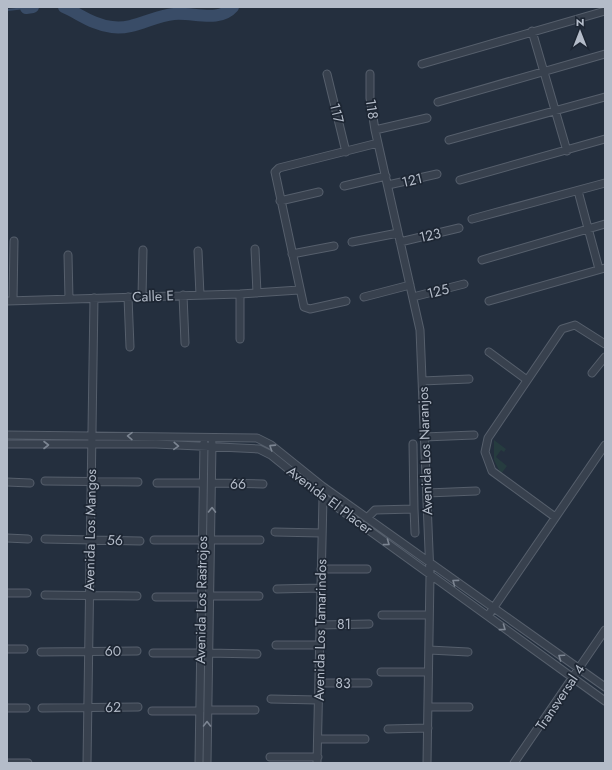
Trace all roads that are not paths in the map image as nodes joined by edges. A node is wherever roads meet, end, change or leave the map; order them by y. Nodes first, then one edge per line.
1 (605, 11) edge
2 (532, 31) junction
3 (605, 54) edge
4 (422, 64) dead end
5 (544, 70) junction
6 (327, 74) dead end
7 (370, 74) dead end
8 (605, 96) edge
9 (438, 102) dead end
10 (556, 111) junction
11 (427, 118) dead end
12 (375, 130) junction
13 (605, 139) edge
14 (449, 140) dead end
15 (378, 143) junction
16 (567, 151) junction
17 (346, 152) junction
18 (437, 174) dead end
19 (386, 176) junction
20 (460, 180) dead end
21 (605, 183) edge
22 (388, 185) junction
23 (344, 186) dead end
24 (578, 191) junction
25 (319, 192) dead end
26 (280, 201) junction
27 (472, 219) dead end
28 (605, 224) edge
29 (459, 228) dead end
30 (589, 228) junction
31 (398, 233) junction
32 (14, 241) dead end
33 (352, 242) dead end
34 (400, 242) junction
35 (334, 246) dead end
36 (255, 249) dead end
37 (143, 250) dead end
38 (198, 251) dead end
39 (292, 254) junction
40 (68, 255) dead end
41 (482, 260) dead end
42 (602, 269) edge
43 (464, 284) dead end
44 (410, 285) junction
45 (300, 290) junction
46 (257, 293) junction
47 (240, 294) junction
48 (200, 295) junction
49 (183, 296) junction
50 (128, 297) junction
51 (142, 297) junction
52 (364, 297) dead end
53 (413, 297) junction
54 (94, 298) junction
55 (68, 299) junction
56 (10, 301) edge
57 (346, 301) dead end
58 (489, 301) dead end
59 (240, 338) dead end
60 (185, 343) dead end
61 (605, 344) edge
62 (130, 347) dead end
63 (488, 352) dead end
64 (605, 357) edge
65 (592, 373) dead end
66 (469, 380) dead end
67 (528, 380) junction
68 (422, 381) junction
69 (7, 435) edge
70 (474, 435) dead end
71 (91, 436) junction
72 (208, 437) junction
73 (424, 437) junction
74 (7, 444) edge
75 (413, 444) dead end
76 (91, 445) junction
77 (605, 445) edge
78 (204, 447) junction
79 (213, 447) junction
80 (45, 481) dead end
81 (7, 482) edge
82 (90, 482) junction
83 (138, 482) dead end
84 (30, 483) dead end
85 (157, 483) dead end
86 (203, 483) junction
87 (213, 483) junction
88 (262, 484) dead end
89 (476, 491) dead end
90 (427, 493) junction
91 (323, 497) junction
92 (414, 509) junction
93 (556, 517) junction
94 (367, 518) junction
95 (275, 532) dead end
96 (321, 533) junction
97 (415, 533) dead end
98 (7, 538) edge
99 (28, 539) dead end
100 (46, 539) dead end
101 (90, 539) junction
102 (140, 540) dead end
103 (154, 540) dead end
104 (202, 540) junction
105 (212, 540) junction
106 (260, 540) dead end
107 (429, 563) junction
108 (321, 569) junction
109 (367, 569) dead end
110 (430, 575) junction
111 (320, 588) junction
112 (277, 589) dead end
113 (7, 593) edge
114 (27, 593) dead end
115 (46, 595) dead end
116 (89, 595) junction
117 (137, 596) dead end
118 (210, 596) junction
119 (259, 596) dead end
120 (156, 597) dead end
121 (201, 597) junction
122 (492, 608) junction
123 (382, 615) dead end
124 (429, 615) junction
125 (487, 616) junction
126 (320, 624) junction
127 (369, 624) dead end
128 (605, 630) edge
129 (276, 645) dead end
130 (320, 645) junction
131 (7, 649) edge
132 (24, 649) dead end
133 (429, 650) junction
134 (41, 652) dead end
135 (88, 652) junction
136 (137, 652) dead end
137 (468, 652) dead end
138 (153, 653) dead end
139 (201, 653) junction
140 (209, 653) junction
141 (258, 654) dead end
142 (578, 669) junction
143 (381, 672) dead end
144 (428, 672) junction
145 (572, 678) junction
146 (319, 683) junction
147 (368, 683) dead end
148 (605, 687) edge
149 (271, 699) dead end
150 (318, 700) junction
151 (605, 701) edge
152 (138, 707) dead end
153 (428, 707) junction
154 (469, 707) dead end
155 (7, 708) edge
156 (26, 708) dead end
157 (42, 708) dead end
158 (87, 708) junction
159 (208, 710) junction
160 (255, 710) dead end
161 (152, 711) dead end
162 (200, 711) junction
163 (428, 728) junction
164 (388, 729) dead end
165 (318, 739) junction
166 (365, 739) dead end
167 (270, 757) dead end
168 (318, 760) edge
169 (7, 763) edge
170 (28, 763) edge
171 (86, 763) edge
172 (199, 763) edge
173 (207, 763) edge
174 (427, 763) edge
175 (514, 763) edge

1 - 2 street
2 - 4 street
2 - 5 street
3 - 5 street
5 - 9 street
5 - 10 street
6 - 17 street, 117
7 - 12 street, 118
8 - 10 street
10 - 14 street
10 - 16 street
11 - 12 street
12 - 15 street, 118
13 - 16 street
15 - 17 street
15 - 19 street, Avenida Los Naranjos
16 - 20 street
17 - 26 street
18 - 22 street, 121
19 - 22 street, Avenida Los Naranjos
19 - 23 street
21 - 24 street
22 - 31 street, Avenida Los Naranjos
24 - 27 street
24 - 30 street
25 - 26 street
26 - 39 street
28 - 30 street
29 - 34 street, 123
30 - 41 street
30 - 42 street
31 - 33 street
31 - 34 street, Avenida Los Naranjos
32 - 56 street
34 - 44 street, Avenida Los Naranjos
35 - 39 street
36 - 46 street
37 - 51 street
38 - 48 street
39 - 45 street
40 - 55 street
42 - 58 street
43 - 53 street, 125
44 - 52 street
44 - 53 street, Avenida Los Naranjos
45 - 46 street, Calle E
45 - 57 street
46 - 47 street, Calle E
47 - 48 street, Calle E
47 - 59 street
48 - 49 street, Calle E
49 - 51 street, Calle E
49 - 60 street
50 - 51 street, Calle E
50 - 54 street, Calle E
50 - 62 street
53 - 68 street, Avenida Los Naranjos
54 - 55 street, Calle E
54 - 71 street, Avenida Los Mangos
55 - 56 street, Calle E
61 - 67 street
63 - 67 street
64 - 65 street
66 - 68 street
67 - 93 street
68 - 73 street, Avenida Los Naranjos
69 - 71 street, Avenida El Placer
70 - 73 street
72 -> 71 street, Avenida El Placer
71 - 76 street, Avenida Los Mangos
72 - 78 street, Avenida Los Rastrojos
72 - 79 street, Avenida Los Rastrojos
94 -> 72 street, Avenida El Placer
73 - 90 street, Avenida Los Naranjos
74 -> 76 street, Avenida El Placer
75 - 92 street
76 -> 78 street, Avenida El Placer
76 - 82 street, Avenida Los Mangos
77 - 93 street
78 - 79 street, Avenida El Placer
78 - 86 street, Avenida Los Rastrojos
79 - 87 street, Avenida Los Rastrojos
79 - 91 street, Avenida El Placer
80 - 82 street
81 - 84 street
82 - 83 street
82 - 101 street, Avenida Los Mangos
85 - 86 street
86 - 104 street, Avenida Los Rastrojos
87 - 88 street, 66
105 -> 87 street, Avenida Los Rastrojos
89 - 90 street
90 - 107 street, Avenida Los Naranjos
91 - 96 street, Avenida Los Tamarindos
91 -> 110 street, Avenida El Placer
92 - 94 street
92 - 97 street
93 - 122 street
94 - 107 street, Avenida El Placer
95 - 96 street
96 - 108 street, Avenida Los Tamarindos
98 - 99 street
100 - 101 street, 56
101 - 102 street, 56
101 - 116 street, Avenida Los Mangos
103 - 104 street
104 - 121 street, Avenida Los Rastrojos
105 - 106 street
105 - 118 street, Avenida Los Rastrojos
107 - 110 street, Avenida Los Naranjos
122 -> 107 street, Avenida El Placer
108 - 109 street
108 - 111 street, Avenida Los Tamarindos
110 - 124 street, Avenida Los Naranjos
110 - 125 street, Avenida El Placer
111 - 112 street
111 - 126 street, Avenida Los Tamarindos
113 - 114 street
115 - 116 street
116 - 117 street
116 - 135 street, Avenida Los Mangos
118 - 119 street
118 - 140 street, Avenida Los Rastrojos
120 - 121 street
121 - 139 street, Avenida Los Rastrojos
122 - 125 street
142 -> 122 street, Avenida El Placer
123 - 124 street
124 - 133 street, Avenida Los Naranjos
125 -> 145 street, Avenida El Placer
126 - 127 street, 81
126 - 130 street, Avenida Los Tamarindos
128 - 142 street, Transversal 4
129 - 130 street
130 - 146 street, Avenida Los Tamarindos
131 - 132 street
133 - 137 street
133 - 144 street, Avenida Los Naranjos
134 - 135 street, 60
135 - 136 street, 60
135 - 158 street, Avenida Los Mangos
138 - 139 street
139 - 162 street, Avenida Los Rastrojos
140 - 141 street
140 - 159 street, Avenida Los Rastrojos
142 - 145 street, Transversal 4
142 - 148 street, Avenida El Placer
143 - 144 street
144 - 153 street, Avenida Los Naranjos
145 - 151 street, Avenida El Placer
145 - 175 street, Transversal 4
146 - 147 street, 83
146 - 150 street, Avenida Los Tamarindos
149 - 150 street
150 - 165 street, Avenida Los Tamarindos
152 - 158 street, 62
153 - 154 street
153 - 163 street, Avenida Los Naranjos
155 - 156 street
157 - 158 street, 62
158 - 171 street, Avenida Los Mangos
159 - 160 street
173 -> 159 street, Avenida Los Rastrojos
161 - 162 street
162 - 172 street, Avenida Los Rastrojos
163 - 164 street
163 - 174 street, Avenida Los Naranjos
165 - 166 street
165 - 168 street, Avenida Los Tamarindos
167 - 168 street
169 - 170 street

